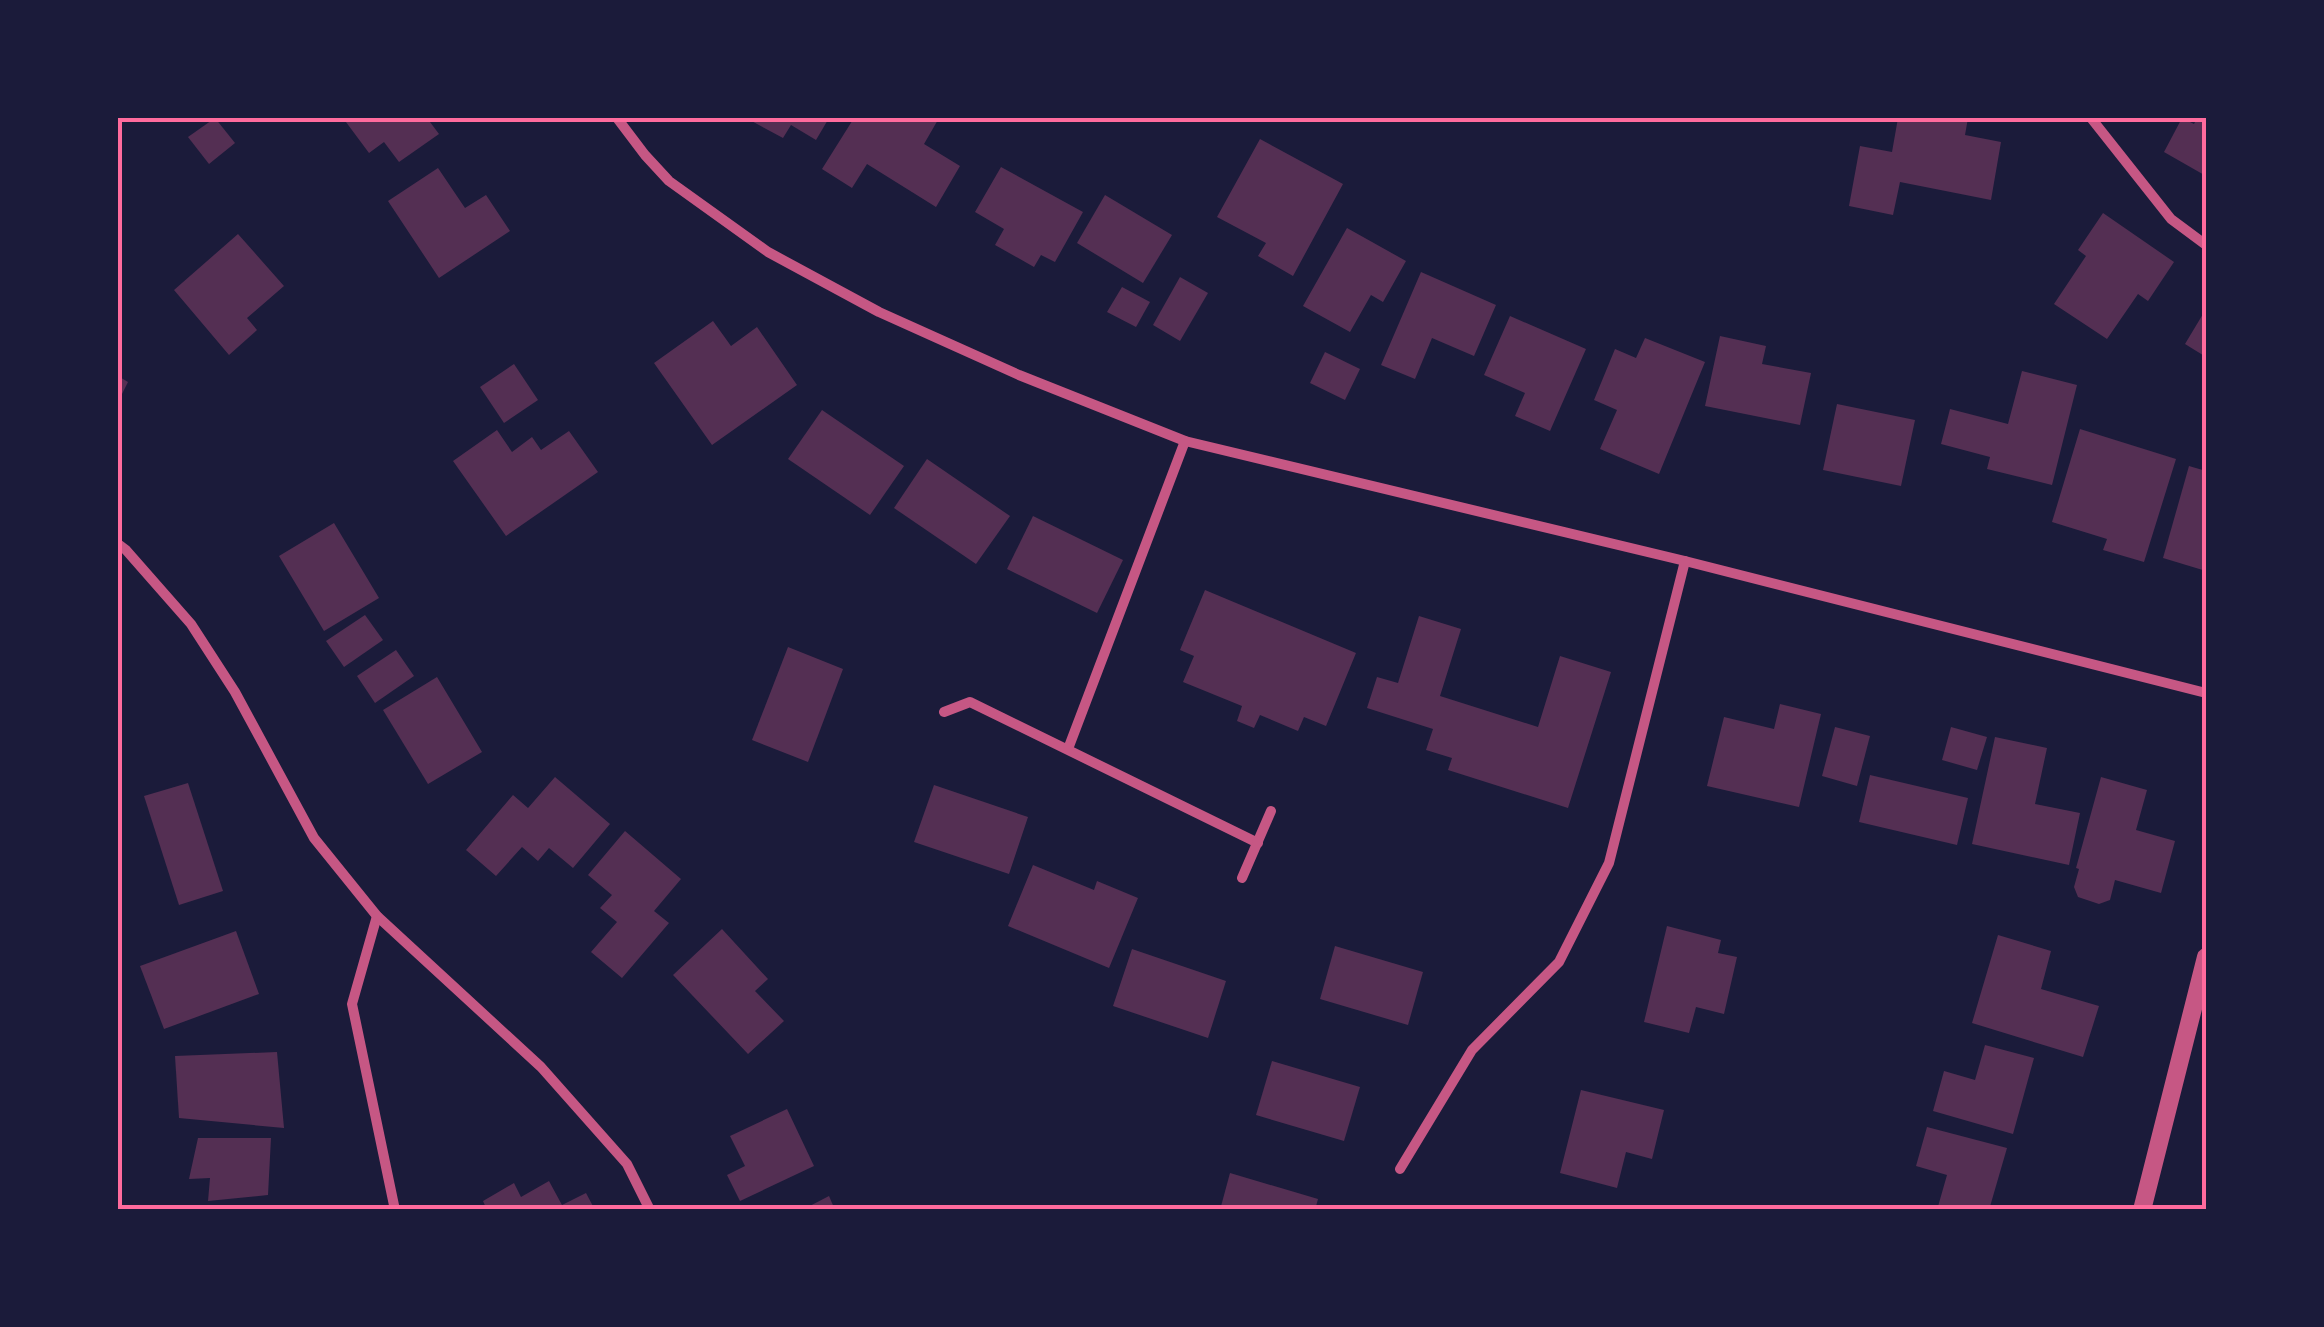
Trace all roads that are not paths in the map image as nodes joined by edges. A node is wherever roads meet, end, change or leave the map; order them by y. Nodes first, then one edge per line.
1 (617, 118) edge
2 (2090, 118) edge
3 (2206, 246) edge
4 (1184, 441) junction
5 (118, 544) edge
6 (1686, 561) junction
7 (2206, 693) edge
8 (944, 712) dead end
9 (1068, 749) junction
10 (1271, 812) dead end
11 (1258, 843) junction
12 (1242, 878) dead end
13 (377, 916) junction
14 (2206, 958) edge
15 (1400, 1169) dead end
16 (394, 1210) edge
17 (650, 1210) edge
18 (2142, 1210) edge

1 - 4 street
2 - 3 street
4 - 6 street
4 - 9 street
5 - 13 street
6 - 7 street
6 - 15 street
8 - 9 street
9 - 11 street
10 - 11 street
11 - 12 street
13 - 16 street
13 - 17 street
14 - 18 street

